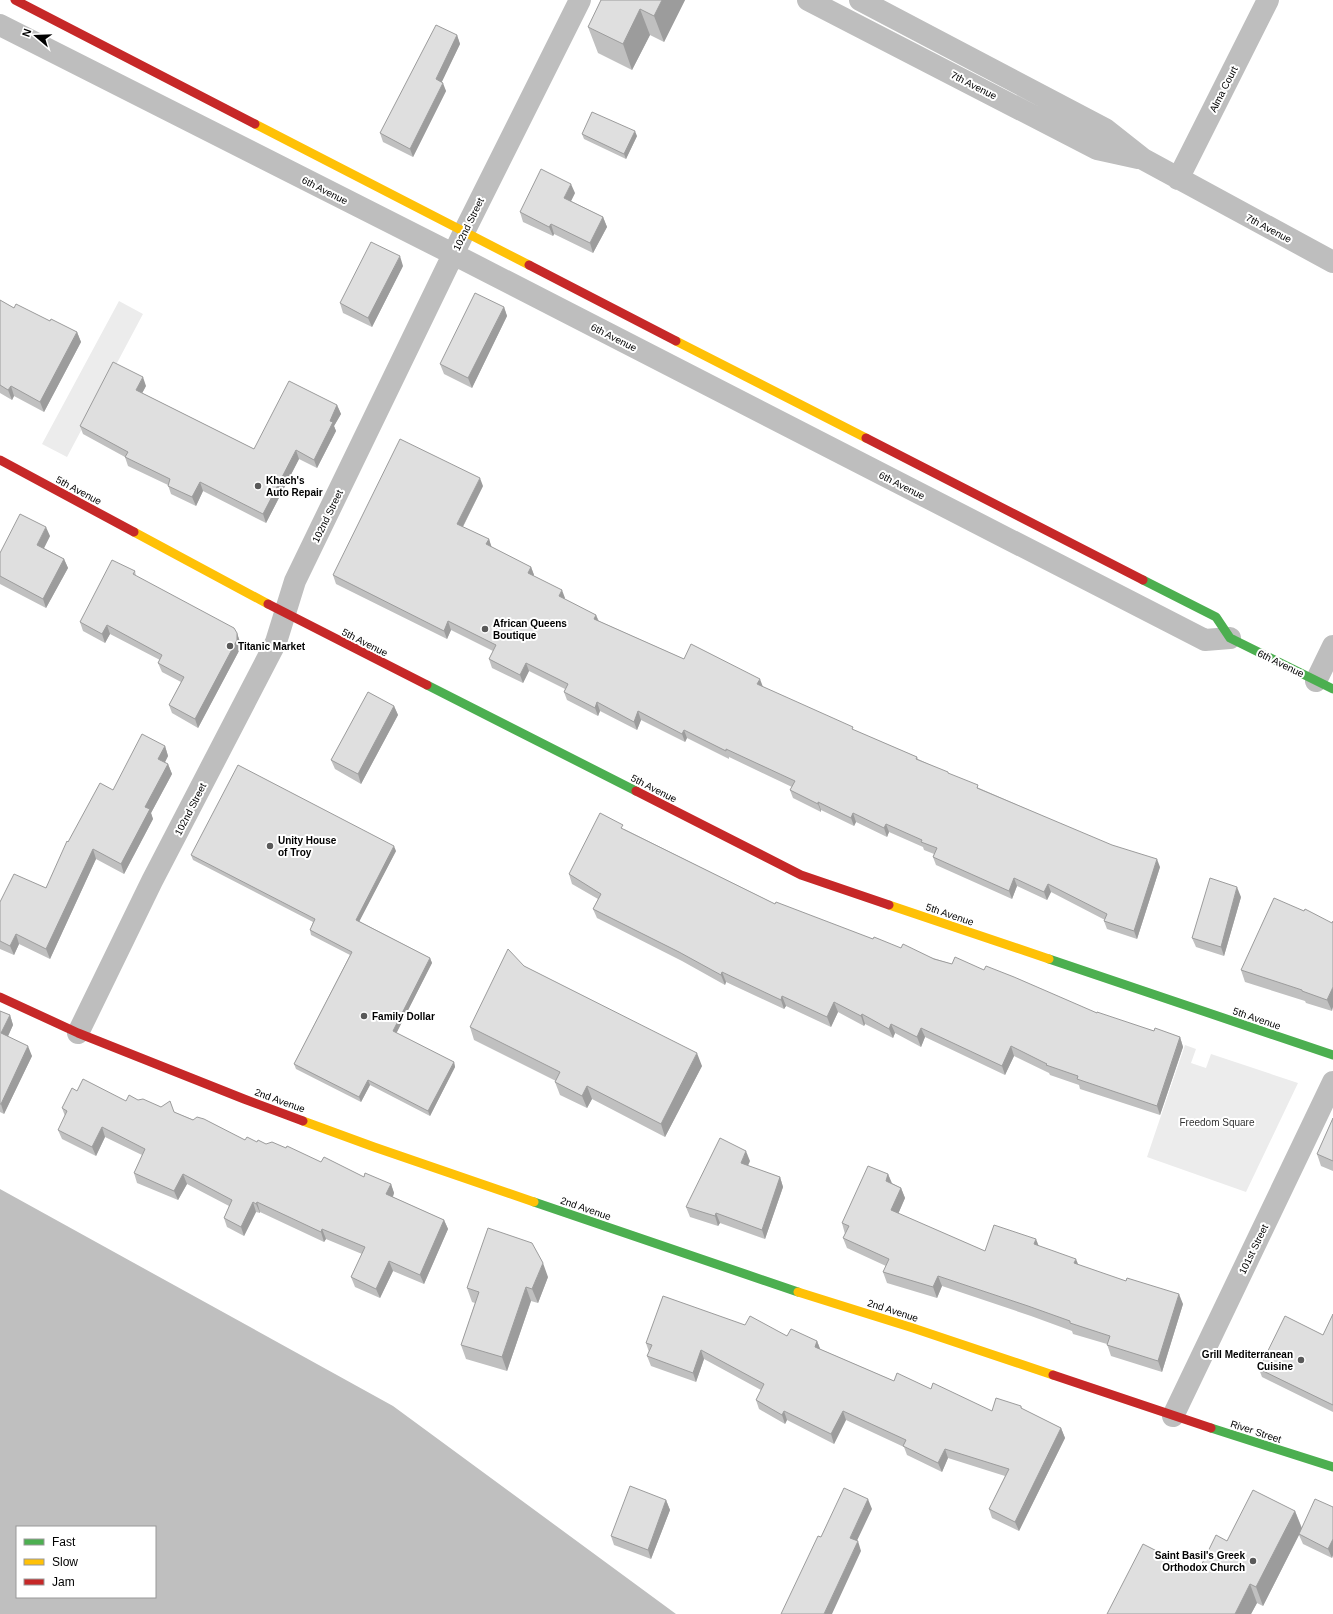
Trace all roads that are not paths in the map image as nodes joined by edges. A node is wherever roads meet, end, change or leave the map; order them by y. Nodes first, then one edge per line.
1 (15, 0) edge
2 (580, 0) edge
3 (808, 0) edge
4 (860, 0) edge
5 (1268, 0) edge
6 (0, 25) edge
7 (1143, 159) junction
8 (1178, 179) junction
9 (464, 232) junction
10 (453, 254) junction
11 (1333, 262) edge
12 (0, 460) edge
13 (284, 613) junction
14 (1230, 638) junction
15 (1333, 646) edge
16 (1325, 685) edge
17 (0, 997) edge
18 (78, 1033) junction
19 (1333, 1055) edge
20 (1333, 1082) edge
21 (1173, 1416) junction
22 (1333, 1467) edge

1 - 9 street, 6th Avenue
2 - 9 street, 102nd Street
3 - 7 street, 7th Avenue
4 - 7 street, 7th Avenue
5 - 8 street, Alma Court
6 - 10 street, 6th Avenue
7 - 8 street, 7th Avenue
8 - 11 street, 7th Avenue
9 - 10 street, 102nd Street
9 - 14 street, 6th Avenue
10 - 13 street, 102nd Street
10 - 14 street, 6th Avenue
12 - 13 street, 5th Avenue
13 - 18 street, 102nd Street
13 - 19 street, 5th Avenue
14 - 16 street, 6th Avenue
15 - 16 street
17 - 18 street, 2nd Avenue
18 - 21 street, 2nd Avenue
20 - 21 street, 101st Street
21 - 22 street, River Street

